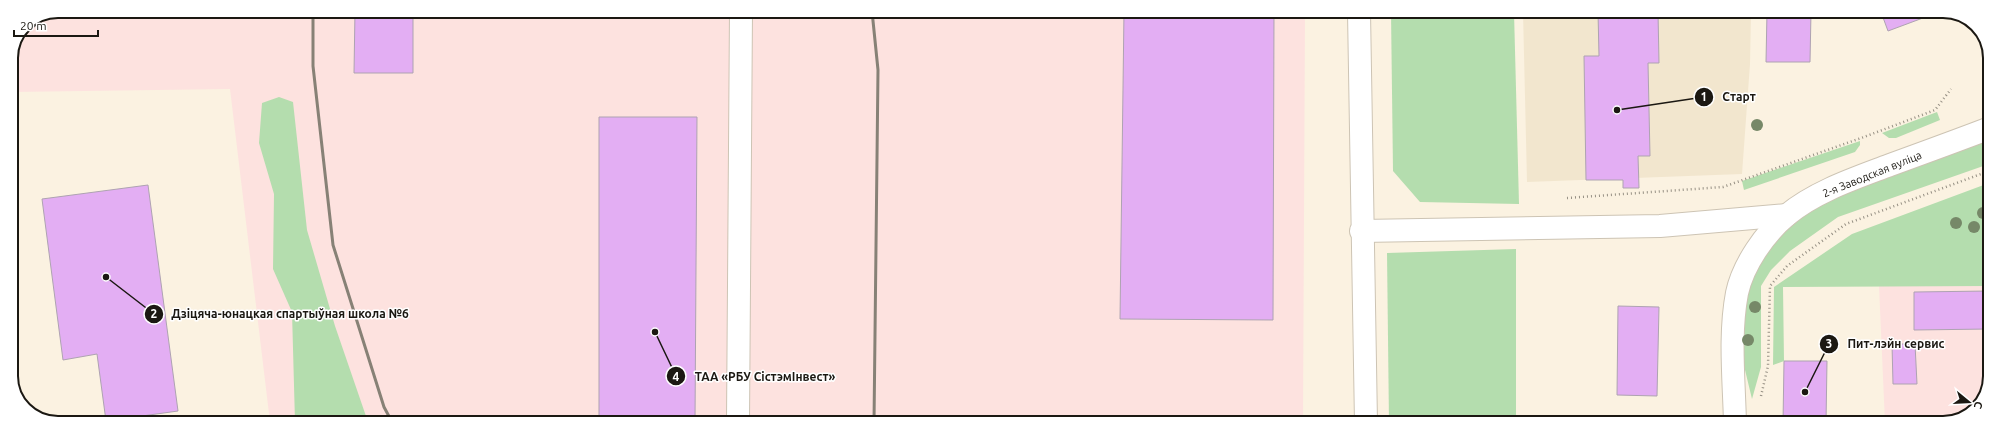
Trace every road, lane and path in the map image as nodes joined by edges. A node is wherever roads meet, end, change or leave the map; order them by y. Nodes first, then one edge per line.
1 (741, 18) edge
2 (1358, 18) edge
3 (1951, 89) dead end
4 (1983, 131) edge
5 (1983, 174) edge
6 (1567, 198) dead end
7 (1787, 215) junction
8 (1362, 231) junction
9 (1760, 398) dead end
10 (738, 416) edge
11 (1366, 416) edge
12 (1734, 416) edge

1 - 10 street
2 - 8 street
3 - 6 path
4 - 7 street, 2-я Заводская вуліца
5 - 9 path
7 - 8 street
7 - 12 street, 2-я Заводская вуліца
8 - 11 street

